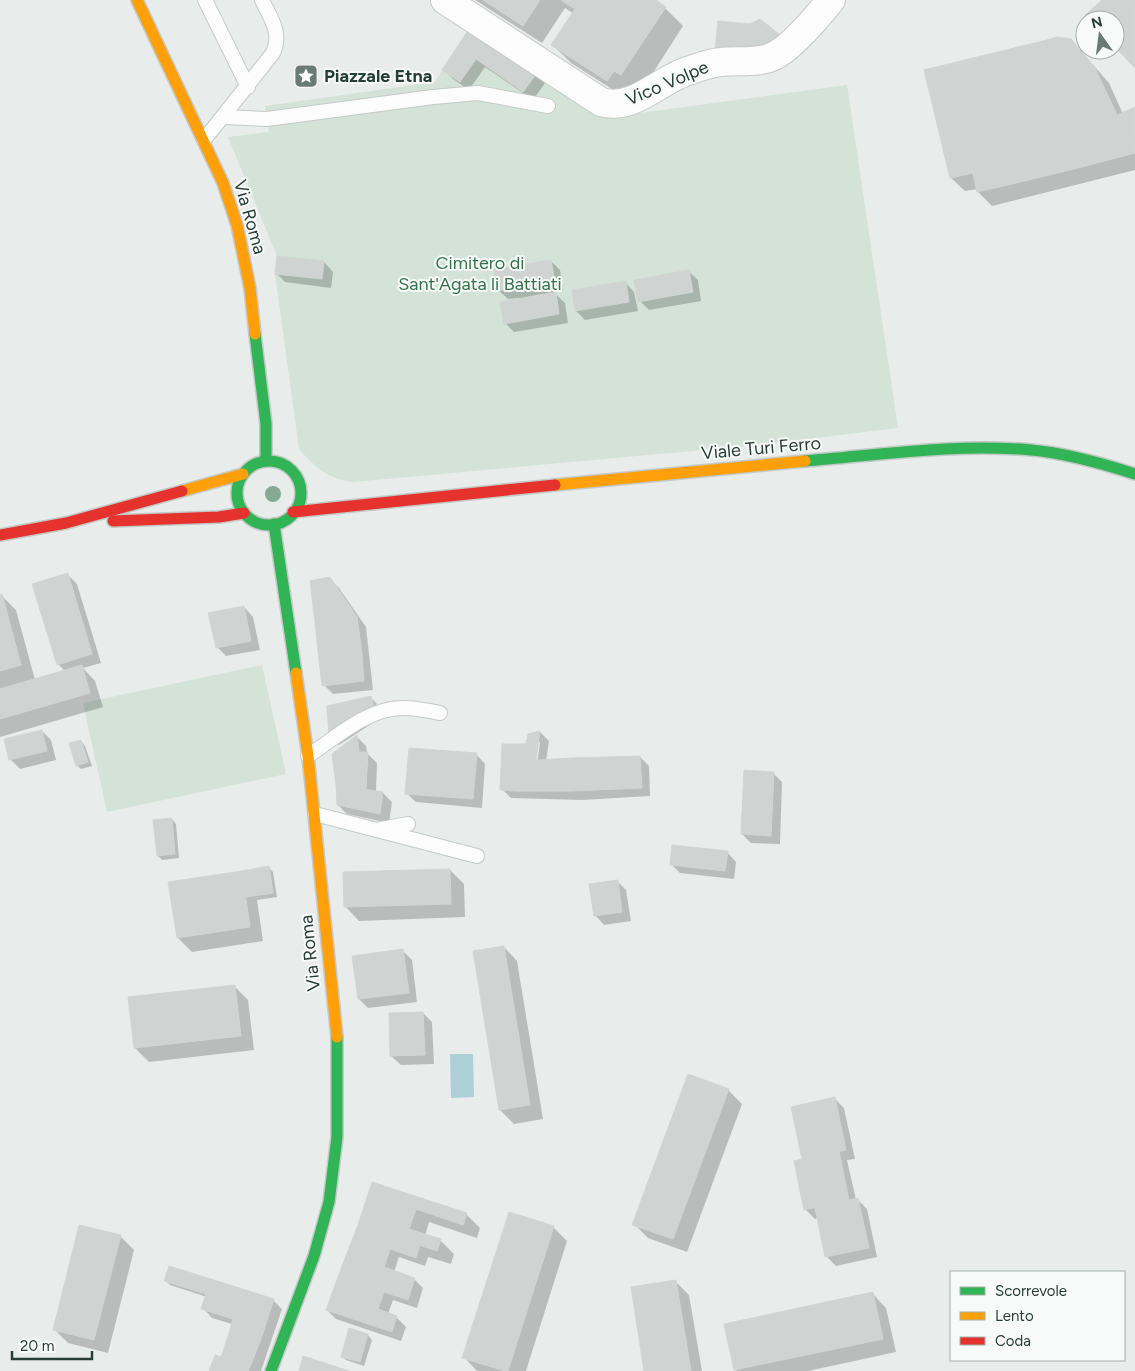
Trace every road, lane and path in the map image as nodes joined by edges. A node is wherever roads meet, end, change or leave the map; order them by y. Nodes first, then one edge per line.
1 (137, 0) edge
2 (205, 0) edge
3 (262, 0) edge
4 (830, 0) edge
5 (446, 1) edge
6 (248, 87) junction
7 (548, 106) dead end
8 (224, 117) junction
9 (204, 140) junction
10 (266, 461) junction
11 (243, 474) junction
12 (1135, 474) edge
13 (296, 476) junction
14 (313, 484) dead end
15 (350, 494) dead end
16 (388, 502) junction
17 (293, 512) junction
18 (244, 513) junction
19 (66, 523) junction
20 (274, 524) junction
21 (0, 535) edge
22 (440, 713) dead end
23 (308, 756) junction
24 (314, 814) junction
25 (408, 824) dead end
26 (378, 830) junction
27 (477, 856) dead end
28 (271, 1371) edge

1 - 9 main road, Via Roma
2 - 6 lane
3 - 6 lane
4 - 5 street, Vico Volpe
6 - 8 lane
7 - 8 lane
8 - 9 lane
9 - 10 main road, Via Roma
10 - 11 main road
10 - 13 main road
11 - 18 main road
11 - 19 main road
12 - 16 main road, Viale Turi Ferro
13 - 14 main road
13 - 17 main road
15 - 16 main road
16 - 17 main road, Viale Turi Ferro
17 - 20 main road
18 - 19 main road
18 - 20 main road
19 - 21 main road
20 - 23 main road, Via Roma
22 - 23 lane
23 - 24 main road, Via Roma
24 - 26 lane
24 - 28 main road, Via Roma
25 - 26 lane
26 - 27 lane

